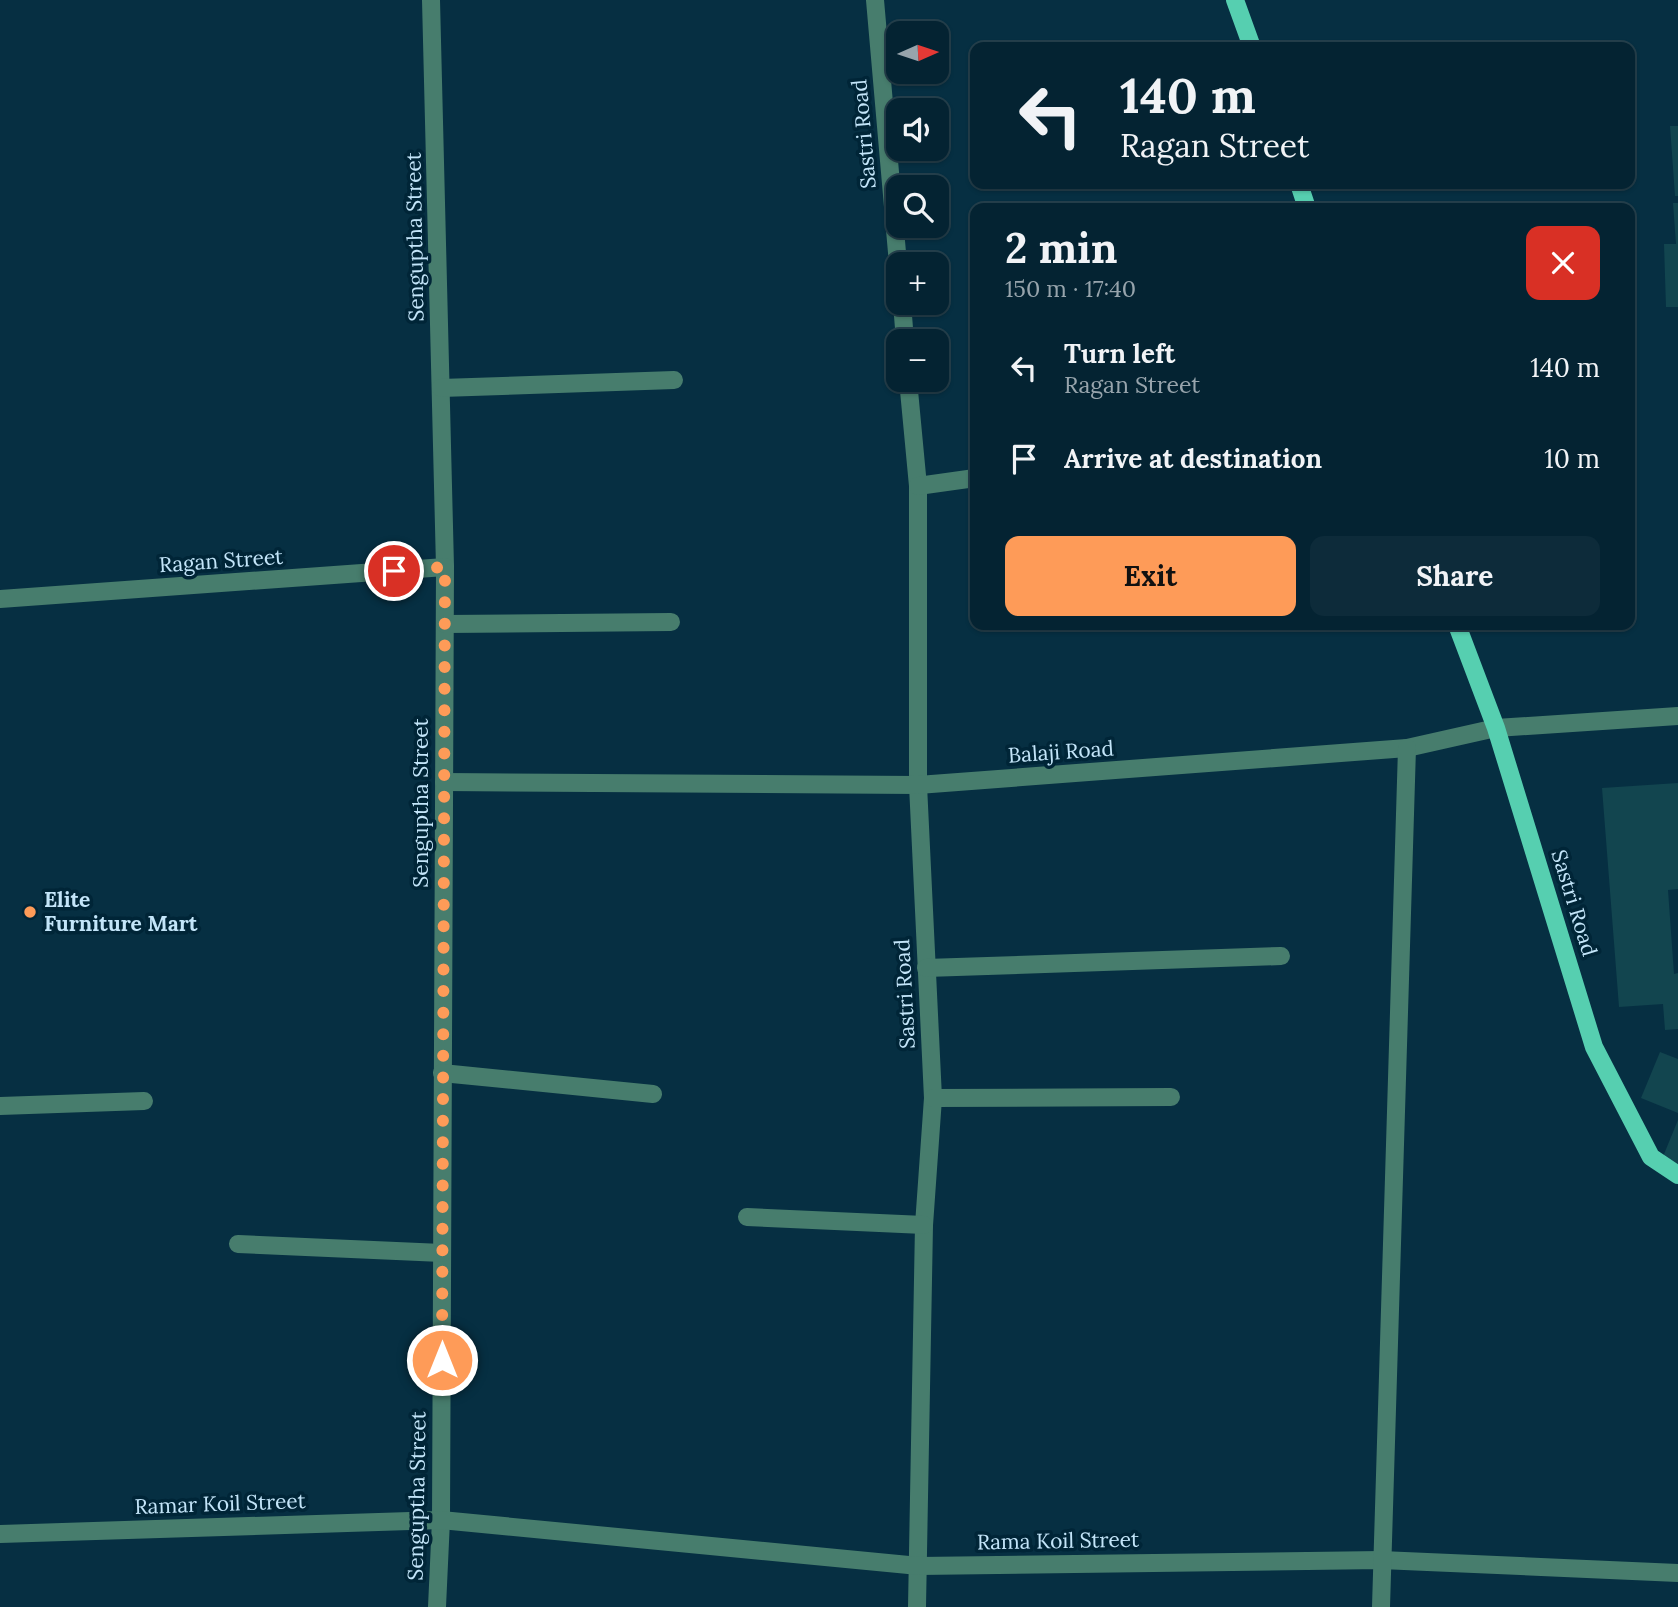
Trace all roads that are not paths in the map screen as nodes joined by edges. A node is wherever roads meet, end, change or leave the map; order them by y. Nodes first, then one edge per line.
1 (431, 0) edge
2 (875, 0) edge
3 (1235, 0) edge
4 (1250, 42) edge
5 (897, 252) edge
6 (674, 380) dead end
7 (441, 388) junction
8 (909, 392) edge
9 (970, 479) edge
10 (918, 485) junction
11 (445, 567) junction
12 (0, 599) edge
13 (671, 622) dead end
14 (445, 624) junction
15 (1459, 630) edge
16 (1678, 716) edge
17 (1496, 728) junction
18 (1407, 748) junction
19 (444, 782) junction
20 (918, 785) junction
21 (1281, 956) dead end
22 (926, 968) junction
23 (442, 1073) junction
24 (653, 1094) dead end
25 (1171, 1097) dead end
26 (933, 1098) junction
27 (145, 1101) dead end
28 (0, 1106) edge
29 (1678, 1175) edge
30 (747, 1217) dead end
31 (924, 1225) junction
32 (238, 1244) dead end
33 (442, 1254) junction
34 (441, 1520) junction
35 (0, 1534) edge
36 (1381, 1560) junction
37 (919, 1566) junction
38 (1678, 1573) edge
39 (437, 1607) edge
40 (916, 1607) edge
41 (1381, 1607) edge

1 - 7 street, Senguptha Street
2 - 5 street, Sastri Road
3 - 4 main road
6 - 7 street
7 - 11 street, Senguptha Street
8 - 10 street, Sastri Road
9 - 10 street
10 - 20 street, Sastri Road
11 - 12 street, Ragan Street
11 - 14 street, Senguptha Street
13 - 14 street
14 - 19 street, Senguptha Street
15 - 17 main road, Sastri Road
16 - 17 street, Balaji Road
17 - 18 street, Balaji Road
17 - 29 main road, Sastri Road
18 - 20 street, Balaji Road
18 - 36 street
19 - 20 street, Balaji Road
19 - 23 street, Senguptha Street
20 - 22 street, Sastri Road
21 - 22 street
22 - 26 street, Sastri Road
23 - 24 street
23 - 33 street, Senguptha Street
25 - 26 street
26 - 31 street, Sastri Road
27 - 28 street
30 - 31 street
31 - 37 street, Sastri Road
32 - 33 street
33 - 34 street, Senguptha Street
34 - 35 street, Ramar Koil Street
34 - 37 street, Rama Koil Street
34 - 39 street, Senguptha Street
36 - 37 street, Rama Koil Street
36 - 38 street, Rama Koil Street
36 - 41 street
37 - 40 street, Sastri Road

